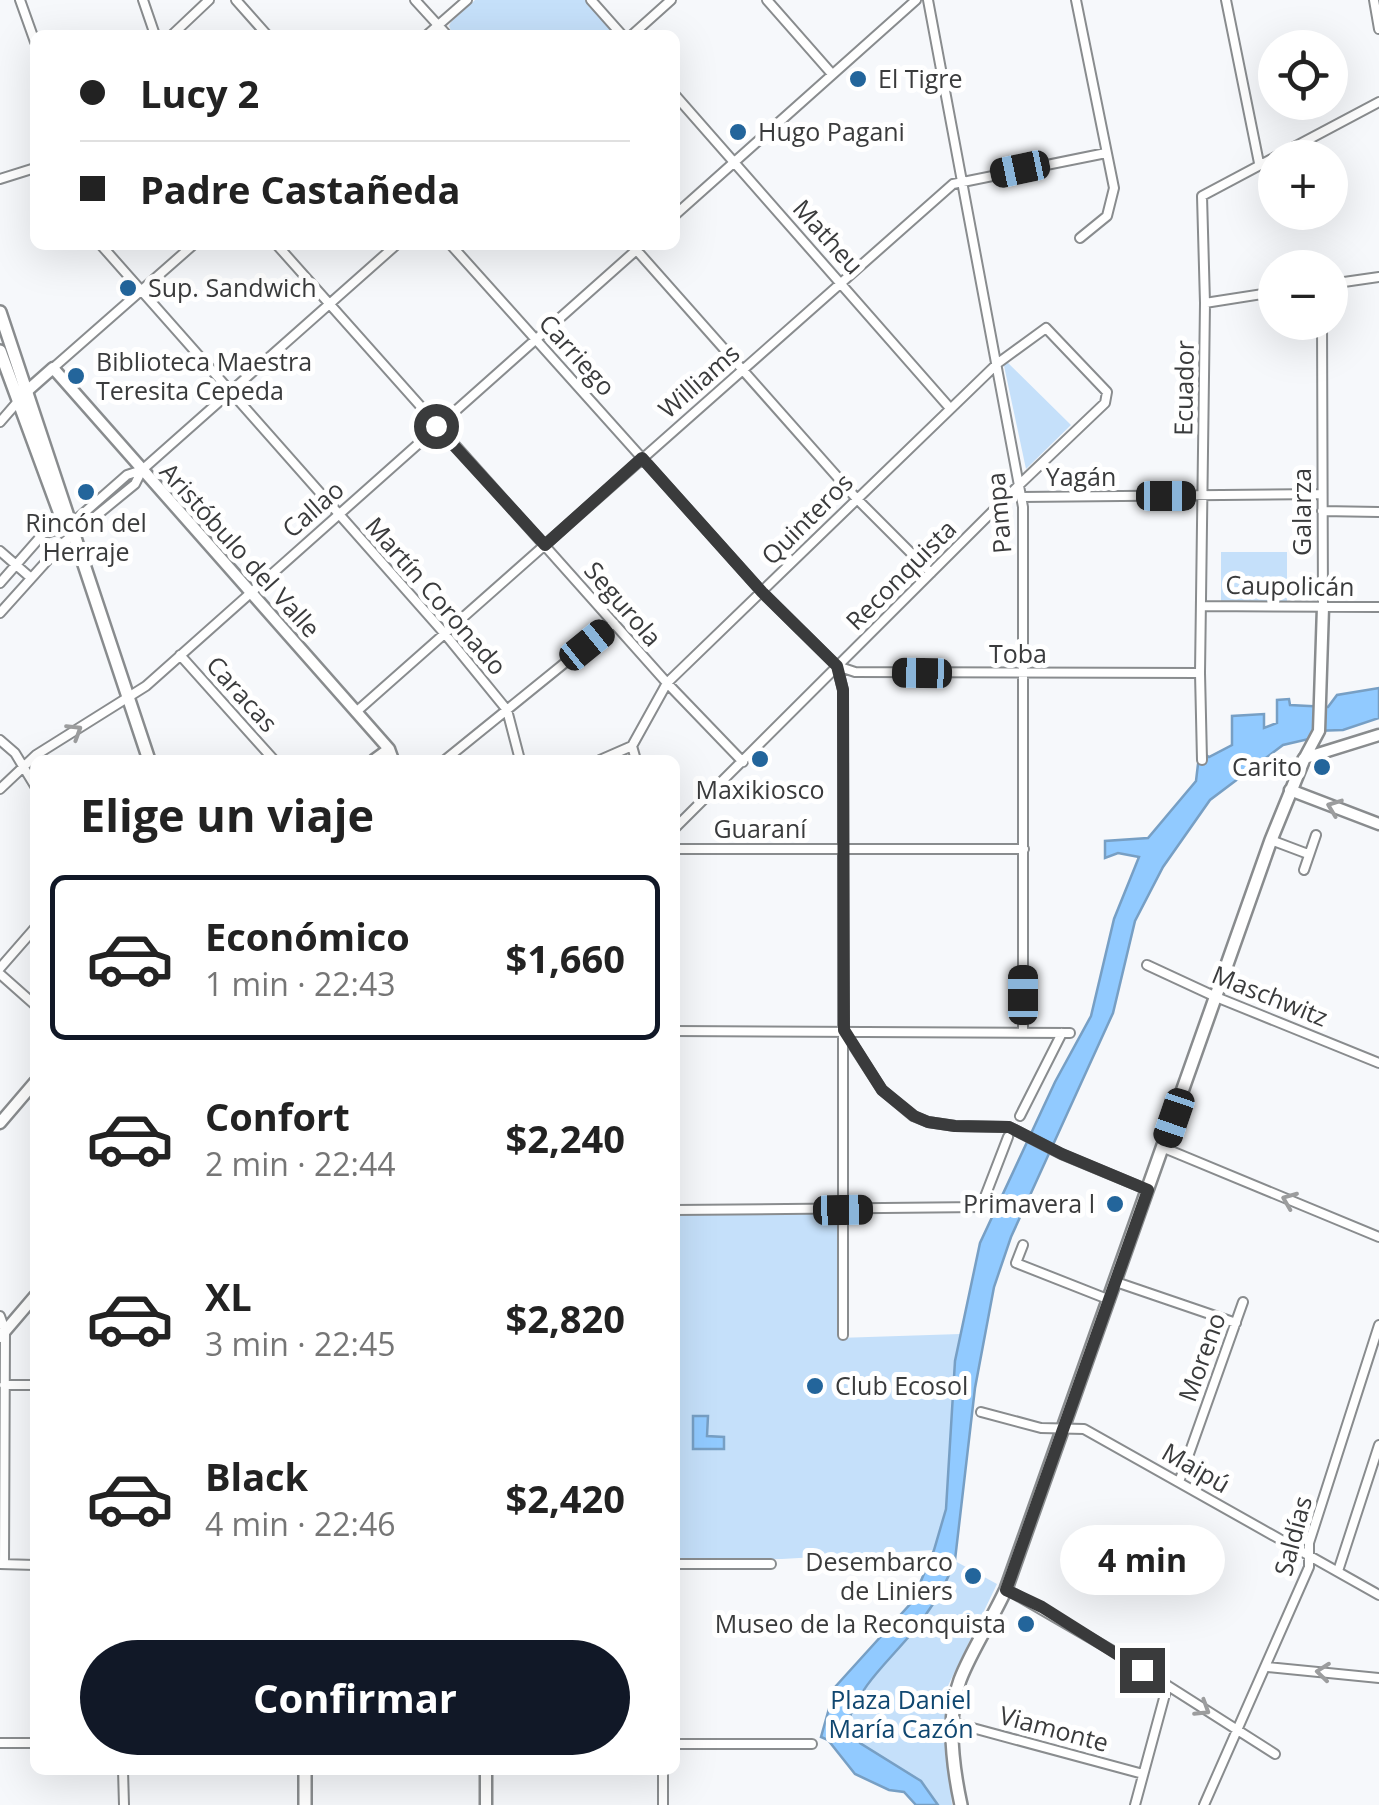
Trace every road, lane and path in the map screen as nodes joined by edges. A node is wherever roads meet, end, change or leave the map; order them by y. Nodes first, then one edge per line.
1 (20, 0) edge
2 (143, 0) edge
3 (209, 0) edge
4 (236, 0) edge
5 (415, 0) edge
6 (467, 0) edge
7 (591, 0) edge
8 (671, 0) edge
9 (766, 0) edge
10 (916, 0) edge
11 (928, 0) edge
12 (1076, 0) edge
13 (1226, 0) edge
14 (1374, 0) edge
15 (438, 26) junction
16 (1379, 29) edge
17 (31, 30) edge
18 (153, 30) edge
19 (177, 30) edge
20 (263, 30) edge
21 (434, 30) edge
22 (442, 30) edge
23 (618, 30) edge
24 (638, 30) edge
25 (832, 74) junction
26 (680, 101) edge
27 (1379, 102) edge
28 (1305, 140) edge
29 (1106, 153) junction
30 (1258, 159) edge
31 (734, 162) junction
32 (1258, 165) edge
33 (30, 170) edge
34 (0, 180) edge
35 (962, 181) junction
36 (680, 211) edge
37 (1080, 238) dead end
38 (105, 250) edge
39 (187, 250) edge
40 (281, 250) edge
41 (390, 250) edge
42 (456, 250) edge
43 (634, 250) edge
44 (640, 250) edge
45 (1379, 277) edge
46 (1348, 281) edge
47 (842, 283) junction
48 (141, 291) junction
49 (1258, 295) edge
50 (1205, 303) junction
51 (329, 304) junction
52 (0, 312) edge
53 (536, 339) junction
54 (1322, 340) edge
55 (0, 351) edge
56 (998, 363) junction
57 (52, 368) junction
58 (742, 370) junction
59 (231, 392) junction
60 (1107, 392) joint
61 (23, 396) junction
62 (949, 407) junction
63 (0, 422) edge
64 (436, 426) junction
65 (642, 458) junction
66 (142, 470) junction
67 (1019, 485) junction
68 (1322, 494) junction
69 (1202, 496) junction
70 (1021, 497) junction
71 (856, 498) junction
72 (1322, 512) junction
73 (1379, 512) edge
74 (339, 514) junction
75 (71, 532) junction
76 (545, 545) junction
77 (0, 551) edge
78 (16, 565) junction
79 (931, 574) junction
80 (31, 578) junction
81 (0, 583) edge
82 (250, 591) junction
83 (762, 592) junction
84 (1201, 606) junction
85 (1322, 607) junction
86 (1379, 607) edge
87 (0, 613) edge
88 (614, 623) junction
89 (445, 634) junction
90 (180, 655) junction
91 (837, 666) junction
92 (1200, 673) junction
93 (1023, 674) junction
94 (666, 683) junction
95 (127, 698) junction
96 (508, 710) junction
97 (356, 712) junction
98 (1319, 731) junction
99 (1379, 735) edge
100 (0, 740) edge
101 (632, 746) junction
102 (1345, 746) junction
103 (391, 754) edge
104 (39, 755) edge
105 (146, 755) edge
106 (270, 755) edge
107 (452, 755) edge
108 (519, 755) edge
109 (611, 755) edge
110 (635, 755) edge
111 (1304, 758) junction
112 (1202, 760) dead end
113 (30, 761) edge
114 (743, 762) junction
115 (24, 765) junction
116 (30, 776) edge
117 (0, 789) edge
118 (1290, 790) junction
119 (680, 823) edge
120 (1379, 824) edge
121 (1316, 835) dead end
122 (1271, 840) junction
123 (845, 848) junction
124 (680, 849) edge
125 (1024, 849) junction
126 (1308, 854) junction
127 (1304, 870) dead end
128 (30, 934) edge
129 (1147, 965) dead end
130 (0, 971) edge
131 (1216, 997) junction
132 (30, 1000) edge
133 (844, 1030) junction
134 (680, 1031) edge
135 (1023, 1031) junction
136 (1379, 1063) edge
137 (30, 1088) edge
138 (1020, 1116) dead end
139 (0, 1123) edge
140 (1008, 1137) dead end
141 (1164, 1148) junction
142 (1148, 1190) junction
143 (680, 1210) edge
144 (843, 1210) junction
145 (1379, 1237) edge
146 (1023, 1245) dead end
147 (1116, 1282) junction
148 (1110, 1300) junction
149 (30, 1302) edge
150 (1243, 1302) dead end
151 (0, 1316) edge
152 (1236, 1323) junction
153 (1379, 1325) edge
154 (3, 1333) edge
155 (842, 1335) dead end
156 (2, 1385) edge
157 (30, 1386) edge
158 (981, 1412) dead end
159 (1062, 1428) junction
160 (1379, 1445) edge
161 (1179, 1482) junction
162 (1309, 1556) junction
163 (2, 1564) edge
164 (30, 1564) edge
165 (680, 1564) edge
166 (771, 1564) dead end
167 (1338, 1571) junction
168 (1006, 1590) junction
169 (1379, 1595) edge
170 (1268, 1666) junction
171 (1379, 1678) edge
172 (1167, 1687) junction
173 (954, 1723) junction
174 (1238, 1731) junction
175 (0, 1743) edge
176 (30, 1743) edge
177 (680, 1744) edge
178 (812, 1744) dead end
179 (1276, 1754) dead end
180 (1142, 1774) junction
181 (123, 1775) edge
182 (305, 1775) edge
183 (486, 1775) edge
184 (662, 1775) edge
185 (124, 1805) edge
186 (306, 1805) edge
187 (486, 1805) edge
188 (663, 1805) edge
189 (961, 1805) edge
190 (1136, 1805) edge
191 (1204, 1805) edge

1 - 17 street
2 - 18 street
3 - 19 street
4 - 20 street
5 - 15 street
6 - 15 street
7 - 23 street
8 - 24 street
9 - 25 street
10 - 25 street
11 - 35 street, Pampa
12 - 29 street
13 - 30 street
14 - 16 street
15 - 21 street
15 - 22 street
25 - 31 street
26 - 31 street, Matheu
27 - 28 street
29 - 35 street, Williams
29 - 37 street
31 - 36 street
31 - 47 street, Matheu
32 - 50 street, Ecuador
33 - 34 street
35 - 47 street, Williams
35 - 56 street, Pampa
38 - 48 street, Martín Coronado
39 - 48 street
40 - 51 street, Segurola
41 - 51 street
42 - 53 street, Carriego
43 - 53 street, Callao
44 - 58 street
45 - 46 street
47 - 58 street, Williams
47 - 62 street, Matheu
48 - 57 street
48 - 59 street, Martín Coronado
49 - 50 street
50 - 69 street, Ecuador
51 - 59 street
51 - 64 street, Segurola
52 - 61 main road
53 - 64 street, Callao
53 - 65 street, Carriego
54 - 68 street, Galarza
55 - 61 main road
56 - 60 street, Quinteros
56 - 62 street, Quinteros
56 - 67 street, Pampa
57 - 61 street
57 - 66 street, Aristóbulo del Valle
58 - 65 street, Williams
58 - 71 street
59 - 66 street
59 - 74 street, Martín Coronado
60 - 67 street, Reconquista
61 - 63 street
61 - 75 main road
62 - 71 street, Quinteros
64 - 74 street, Callao
64 - 76 street, Segurola
65 - 76 street, Williams
65 - 83 street, Carriego
66 - 75 street
66 - 82 street, Aristóbulo del Valle
67 - 70 street, Pampa
67 - 79 street, Reconquista
68 - 69 street, Yagán
68 - 72 street, Galarza
69 - 70 street, Yagán
69 - 84 street, Ecuador
70 - 93 street, Pampa
71 - 79 street
71 - 83 street, Quinteros
72 - 73 street
72 - 85 street, Galarza
74 - 82 street, Callao
74 - 89 street, Martín Coronado
75 - 78 street
75 - 80 street
75 - 95 main road
76 - 88 street, Segurola
76 - 89 street, Williams
77 - 78 street
78 - 80 street
78 - 81 street
79 - 91 street, Reconquista
80 - 87 street
82 - 90 street, Callao
82 - 97 street, Aristóbulo del Valle
83 - 91 street, Carriego
83 - 94 street, Quinteros
84 - 85 street, Caupolicán
84 - 92 street, Ecuador
85 - 86 street, Caupolicán
85 - 98 street, Galarza
88 - 94 street, Segurola
88 - 96 street
89 - 96 street, Martín Coronado
89 - 97 street, Williams
90 - 95 street, Callao
90 - 106 street, Caracas
91 - 93 street, Toba
91 - 114 street, Reconquista
91 - 123 street
92 - 93 street, Toba
92 - 112 street, Ecuador
93 - 125 street, Pampa
94 - 101 street, Quinteros
94 - 114 street, Segurola
104 -> 95 street, Callao
95 - 105 main road
96 - 107 street
96 - 108 street, Martín Coronado
97 - 103 street, Aristóbulo del Valle
98 - 102 street
98 - 111 street
99 - 102 street
100 - 115 street
101 - 109 street
101 - 110 street
102 - 111 street
111 - 118 main road
115 -> 113 street, Callao
114 - 119 street, Reconquista
115 - 116 street
115 - 117 street, Callao
120 -> 118 street
118 - 122 main road
121 - 126 street
122 - 126 street
122 - 131 main road
123 - 124 street, Guaraní
123 - 125 street, Guaraní
123 - 133 street
125 - 135 street, Pampa
126 - 127 street
128 - 130 street
129 - 131 street, Maschwitz
130 - 132 street
131 - 136 street, Maschwitz
131 - 141 main road
133 - 134 street
133 - 135 street
133 - 142 street
133 - 144 street
135 - 138 street
137 - 139 street
140 - 144 street
141 - 142 main road
145 -> 141 street
142 - 147 main road
143 - 144 street
144 - 155 street
146 - 148 street
147 - 148 main road
147 - 152 street
148 - 159 main road
149 - 154 street
150 - 152 street, Moreno
151 - 154 street
152 - 161 street, Moreno
153 - 162 street, Saldías
154 - 156 street
156 - 157 street
156 - 163 street
158 - 159 street, Maipú
159 - 161 street, Maipú
159 - 168 main road
160 - 167 street
161 - 162 street, Maipú
162 - 167 street, Maipú
162 - 170 street, Saldías
163 - 164 street
165 - 166 street
167 - 169 street, Maipú
168 - 172 street
168 - 173 main road
171 -> 170 street
170 - 174 street, Saldías
172 -> 174 street
172 - 180 street
173 - 180 street, Viamonte
173 - 189 main road
174 - 179 street
174 - 191 street, Saldías
175 - 176 street
177 - 178 street
180 - 190 street
181 - 185 street
182 - 186 main road
183 - 187 street
184 - 188 street

